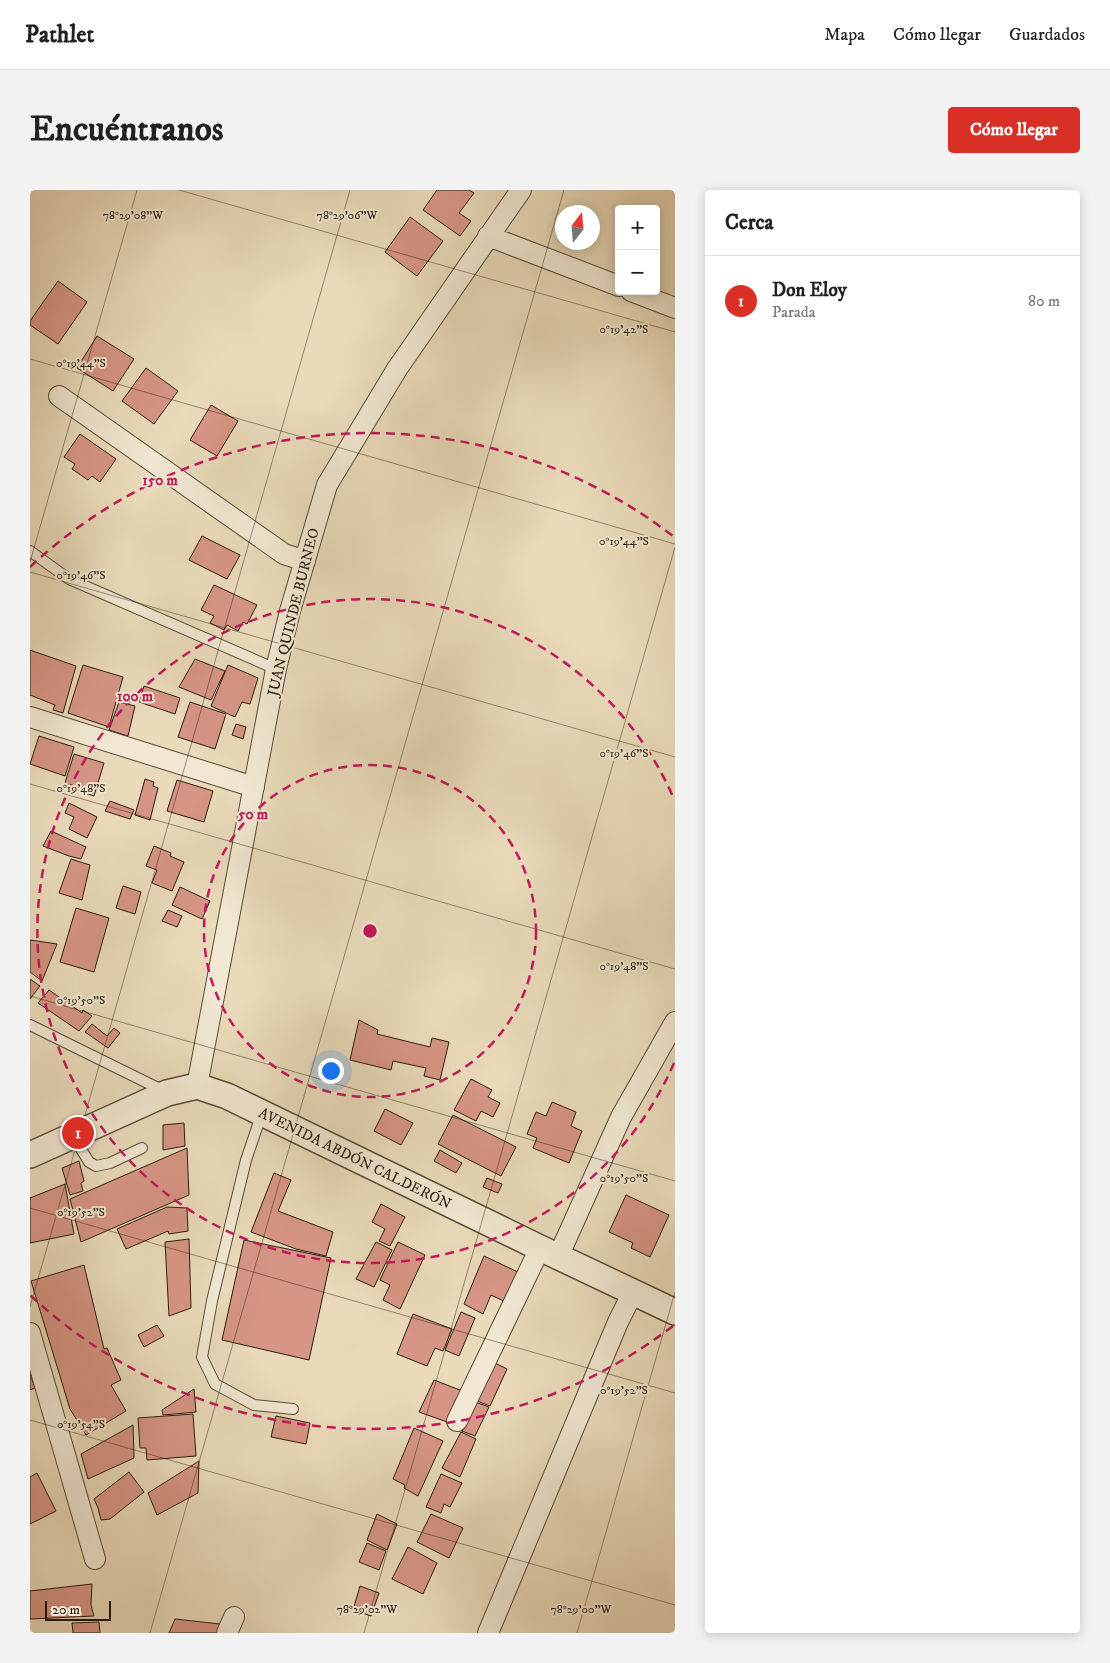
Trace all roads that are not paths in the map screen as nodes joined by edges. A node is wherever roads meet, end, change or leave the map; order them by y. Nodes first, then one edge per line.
1 (520, 190) edge
2 (488, 236) junction
3 (615, 284) edge
4 (641, 295) edge
5 (675, 308) edge
6 (59, 396) dead end
7 (30, 551) edge
8 (305, 561) junction
9 (276, 669) junction
10 (30, 717) edge
11 (254, 787) junction
12 (675, 1022) edge
13 (30, 1025) edge
14 (197, 1086) junction
15 (167, 1093) junction
16 (262, 1113) junction
17 (73, 1136) junction
18 (142, 1148) dead end
19 (30, 1155) edge
20 (549, 1252) junction
21 (633, 1292) junction
22 (675, 1312) edge
23 (30, 1333) edge
24 (293, 1409) dead end
25 (457, 1421) dead end
26 (95, 1559) dead end
27 (488, 1633) edge

1 - 2 street, JUAN QUINDE BURNEO
2 - 3 street
2 - 8 street, JUAN QUINDE BURNEO
4 - 5 street
6 - 8 street
7 - 9 lane
8 - 9 street, JUAN QUINDE BURNEO
9 - 11 street, JUAN QUINDE BURNEO
10 - 11 street
11 - 14 street, JUAN QUINDE BURNEO
12 - 20 street
13 - 15 lane
14 - 15 street
14 - 16 street, AVENIDA ABDÓN CALDERÓN
15 - 17 street
16 - 20 street, AVENIDA ABDÓN CALDERÓN
16 - 24 lane
17 - 18 lane
17 - 19 street
20 - 21 street, AVENIDA ABDÓN CALDERÓN
20 - 25 street
21 - 22 street, AVENIDA ABDÓN CALDERÓN
21 - 27 street
23 - 26 street

